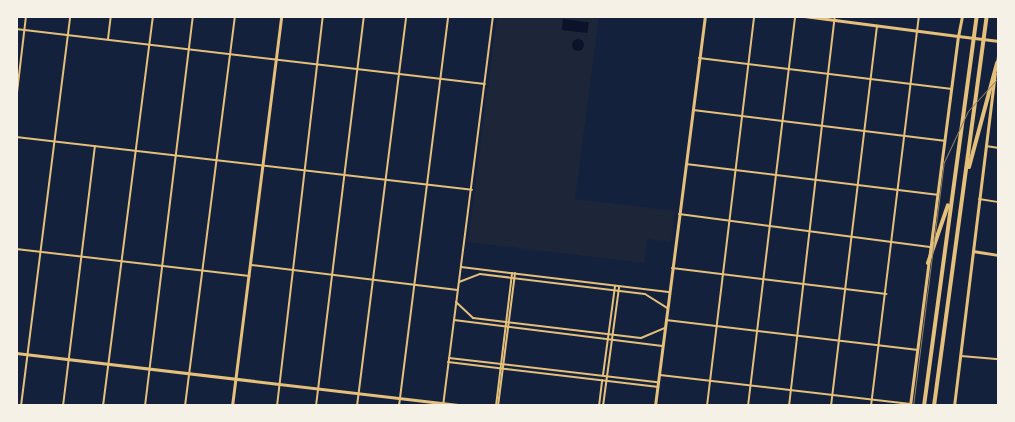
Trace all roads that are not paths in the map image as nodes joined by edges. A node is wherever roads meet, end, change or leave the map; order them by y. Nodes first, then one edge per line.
1 (26, 16) edge
2 (70, 16) edge
3 (111, 16) edge
4 (153, 16) edge
5 (193, 16) edge
6 (235, 16) edge
7 (281, 16) edge
8 (322, 16) edge
9 (364, 16) edge
10 (406, 16) edge
11 (448, 16) edge
12 (493, 16) edge
13 (705, 16) edge
14 (754, 16) edge
15 (795, 16) edge
16 (804, 16) edge
17 (919, 16) edge
18 (962, 16) edge
19 (977, 16) edge
20 (987, 16) edge
21 (835, 18) edge
22 (877, 26) junction
23 (16, 29) edge
24 (25, 30) junction
25 (917, 31) junction
26 (68, 34) junction
27 (958, 36) junction
28 (108, 39) junction
29 (999, 41) edge
30 (150, 44) junction
31 (189, 48) junction
32 (999, 48) edge
33 (231, 52) junction
34 (276, 58) junction
35 (699, 58) junction
36 (316, 63) junction
37 (997, 63) junction
38 (748, 64) junction
39 (358, 68) junction
40 (789, 69) junction
41 (400, 72) junction
42 (828, 73) junction
43 (440, 78) junction
44 (870, 78) junction
45 (910, 83) junction
46 (485, 84) junction
47 (950, 89) junction
48 (993, 93) junction
49 (999, 94) edge
50 (16, 101) edge
51 (693, 110) junction
52 (743, 116) junction
53 (783, 121) junction
54 (822, 126) junction
55 (864, 131) junction
56 (904, 136) junction
57 (16, 137) edge
58 (54, 141) junction
59 (944, 141) junction
60 (95, 146) junction
61 (986, 146) junction
62 (999, 148) edge
63 (135, 150) junction
64 (176, 155) junction
65 (217, 160) junction
66 (263, 164) junction
67 (686, 164) junction
68 (305, 170) junction
69 (736, 170) junction
70 (967, 171) junction
71 (346, 175) junction
72 (776, 175) junction
73 (385, 180) junction
74 (815, 180) junction
75 (428, 184) junction
76 (858, 185) junction
77 (953, 186) junction
78 (472, 190) junction
79 (898, 190) junction
80 (937, 195) junction
81 (979, 199) junction
82 (999, 202) edge
83 (679, 214) junction
84 (731, 221) junction
85 (770, 226) junction
86 (809, 231) junction
87 (851, 237) junction
88 (891, 242) junction
89 (930, 247) junction
90 (16, 249) edge
91 (40, 251) junction
92 (973, 251) junction
93 (81, 255) junction
94 (999, 255) edge
95 (122, 260) junction
96 (928, 263) junction
97 (162, 265) junction
98 (250, 265) junction
99 (460, 267) junction
100 (672, 268) junction
101 (203, 270) junction
102 (482, 270) junction
103 (294, 271) junction
104 (514, 273) junction
105 (481, 275) junction
106 (724, 275) junction
107 (249, 276) junction
108 (333, 276) junction
109 (534, 276) junction
110 (511, 279) junction
111 (515, 279) junction
112 (374, 280) junction
113 (565, 280) junction
114 (764, 280) junction
115 (534, 281) junction
116 (458, 283) junction
117 (413, 284) junction
118 (564, 284) junction
119 (802, 285) junction
120 (615, 286) junction
121 (619, 286) junction
122 (846, 289) junction
123 (458, 290) junction
124 (614, 290) junction
125 (650, 290) junction
126 (618, 291) junction
127 (669, 292) junction
128 (886, 294) junction
129 (649, 295) junction
130 (508, 300) junction
131 (512, 301) junction
132 (456, 302) junction
133 (667, 308) junction
134 (611, 313) junction
135 (615, 313) junction
136 (473, 318) junction
137 (454, 320) junction
138 (666, 320) junction
139 (472, 322) junction
140 (506, 322) junction
141 (509, 322) junction
142 (505, 326) junction
143 (717, 326) junction
144 (509, 327) junction
145 (559, 328) junction
146 (665, 328) junction
147 (757, 331) junction
148 (558, 332) junction
149 (608, 334) junction
150 (612, 335) junction
151 (796, 336) junction
152 (641, 338) junction
153 (608, 339) junction
154 (612, 339) junction
155 (838, 341) junction
156 (641, 342) junction
157 (662, 346) junction
158 (878, 346) junction
159 (916, 350) junction
160 (16, 353) edge
161 (28, 354) junction
162 (960, 356) junction
163 (605, 357) junction
164 (68, 358) junction
165 (449, 358) junction
166 (610, 358) junction
167 (999, 359) edge
168 (476, 361) junction
169 (448, 362) junction
170 (108, 363) junction
171 (501, 364) junction
172 (505, 364) junction
173 (475, 365) junction
174 (149, 367) junction
175 (500, 368) junction
176 (504, 368) junction
177 (540, 368) junction
178 (188, 372) junction
179 (540, 372) junction
180 (570, 372) junction
181 (659, 374) junction
182 (570, 376) junction
183 (603, 376) junction
184 (607, 377) junction
185 (236, 378) junction
186 (631, 379) junction
187 (602, 380) junction
188 (607, 381) junction
189 (710, 381) junction
190 (658, 382) junction
191 (280, 383) junction
192 (630, 384) junction
193 (751, 386) junction
194 (657, 387) junction
195 (318, 388) junction
196 (497, 388) junction
197 (502, 389) junction
198 (791, 390) junction
199 (358, 392) junction
200 (832, 395) junction
201 (400, 397) junction
202 (600, 400) junction
203 (604, 400) junction
204 (872, 400) junction
205 (443, 404) edge
206 (910, 405) edge
207 (21, 406) edge
208 (62, 406) edge
209 (103, 406) edge
210 (145, 406) edge
211 (185, 406) edge
212 (232, 406) edge
213 (278, 406) edge
214 (316, 406) edge
215 (357, 406) edge
216 (399, 406) edge
217 (469, 406) edge
218 (497, 406) edge
219 (599, 406) edge
220 (603, 406) edge
221 (655, 406) edge
222 (707, 406) edge
223 (748, 406) edge
224 (789, 406) edge
225 (830, 406) edge
226 (871, 406) edge
227 (924, 406) edge
228 (934, 406) edge
229 (954, 406) edge

1 - 24 street
2 - 26 street
3 - 28 street
4 - 30 street
5 - 31 street
6 - 33 street
7 - 34 main road
8 - 36 street
9 - 39 street
10 - 41 street
11 - 43 street
12 - 46 street
13 - 35 street
14 - 38 street
15 - 40 street
16 - 21 main road
17 - 25 street
18 - 27 main road
19 - 77 highway
20 - 70 highway
21 - 22 main road
21 - 42 street
22 - 25 main road
22 - 44 street
23 - 24 street
24 - 26 street
24 - 50 street
25 - 27 main road
25 - 45 street
26 - 28 street
26 - 58 street
27 - 29 main road
27 - 47 main road
28 - 30 street
30 - 31 street
30 - 63 street
31 - 33 street
31 - 64 street
32 - 37 main road
33 - 34 street
33 - 65 street
34 - 36 street
34 - 66 main road
35 - 38 street
35 - 51 street
36 - 39 street
36 - 68 street
37 - 48 main road
37 - 70 highway
38 - 40 street
38 - 52 street
39 - 41 street
39 - 71 street
40 - 42 street
40 - 53 street
41 - 43 street
41 - 73 street
42 - 44 street
42 - 54 street
43 - 46 street
43 - 75 street
44 - 45 street
44 - 55 street
45 - 47 street
45 - 56 street
46 - 78 street
47 - 59 main road
48 - 49 street
48 - 61 main road
51 - 52 street
51 - 67 street
52 - 53 street
52 - 69 street
53 - 54 street
53 - 72 street
54 - 55 street
54 - 74 street
55 - 56 street
55 - 76 street
56 - 59 street
56 - 79 street
57 - 58 street
58 - 60 street
58 - 91 street
59 - 80 main road
60 - 63 street
60 - 93 street
61 - 62 street
61 - 81 main road
63 - 64 street
63 - 95 street
64 - 65 street
64 - 97 street
65 - 66 street
65 - 101 street
66 - 68 street
66 - 98 main road
67 - 69 street
67 - 83 street
68 - 71 street
68 - 103 street
69 - 72 street
69 - 84 street
70 - 228 highway
71 - 73 street
71 - 108 street
72 - 74 street
72 - 85 street
73 - 75 street
73 - 112 street
74 - 76 street
74 - 86 street
75 - 78 street
75 - 117 street
76 - 79 street
76 - 87 street
77 - 96 highway
77 - 227 highway
78 - 99 street
79 - 80 street
79 - 88 street
80 - 89 main road
81 - 82 street
81 - 92 main road
83 - 84 street
83 - 100 street
84 - 85 street
84 - 106 street
85 - 86 street
85 - 114 street
86 - 87 street
86 - 119 street
87 - 88 street
87 - 122 street
88 - 89 street
88 - 128 street
89 - 96 main road
90 - 91 street
91 - 93 street
91 - 161 street
92 - 94 street
92 - 162 main road
93 - 95 street
93 - 164 street
95 - 97 street
95 - 170 street
96 - 159 main road
97 - 101 street
97 - 174 street
98 - 103 street
98 - 107 main road
99 - 102 street
99 - 116 street
100 - 106 street
100 - 127 street
101 - 107 street
101 - 178 street
102 - 104 street
102 - 105 street
103 - 108 street
103 - 191 street
104 - 109 street
104 - 110 street
104 - 111 street
105 - 110 street
105 - 116 street
106 - 114 street
106 - 143 street
107 - 185 main road
108 - 112 street
108 - 195 street
109 - 113 street
109 - 115 street
110 - 111 street
110 - 130 street
111 - 115 street
111 - 131 street
112 - 117 street
112 - 199 street
113 - 118 street
113 - 120 street
114 - 119 street
114 - 147 street
115 - 118 street
116 - 123 street
117 - 123 street
117 - 201 street
118 - 124 street
119 - 122 street
119 - 151 street
120 - 121 street
120 - 124 street
121 - 125 street
121 - 126 street
122 - 128 street
122 - 155 street
123 - 132 street
124 - 126 street
124 - 134 street
125 - 127 street
125 - 129 street
126 - 129 street
126 - 135 street
127 - 133 street
128 - 158 street
129 - 133 street
130 - 131 street
130 - 140 street
131 - 141 street
132 - 136 street
132 - 137 street
133 - 138 street
134 - 135 street
134 - 149 street
135 - 150 street
136 - 139 street
136 - 140 street
137 - 139 street
137 - 165 street
138 - 143 street
138 - 146 street
139 - 142 street
140 - 141 street
140 - 142 street
141 - 144 street
141 - 145 street
142 - 144 street
142 - 171 street
143 - 147 street
143 - 189 street
144 - 148 street
144 - 172 street
145 - 148 street
145 - 149 street
146 - 152 street
146 - 157 street
147 - 151 street
147 - 193 street
148 - 153 street
149 - 150 street
149 - 153 street
150 - 152 street
150 - 154 street
151 - 155 street
151 - 198 street
152 - 156 street
153 - 154 street
153 - 163 street
154 - 156 street
154 - 166 street
155 - 158 street
155 - 200 street
156 - 157 street
157 - 181 street
158 - 159 street
158 - 204 street
159 - 206 main road
160 - 161 main road
161 - 164 main road
161 - 207 street
162 - 167 street
162 - 229 main road
163 - 166 street
163 - 183 street
164 - 170 main road
164 - 208 street
165 - 168 street
165 - 169 street
166 - 184 street
168 - 171 street
168 - 173 street
169 - 173 street
169 - 205 street
170 - 174 main road
170 - 209 street
171 - 172 street
171 - 175 street
172 - 176 street
172 - 177 street
173 - 175 street
174 - 178 main road
174 - 210 street
175 - 176 street
175 - 196 street
176 - 179 street
176 - 197 street
177 - 179 street
177 - 180 street
178 - 185 main road
178 - 211 street
179 - 182 street
180 - 182 street
180 - 183 street
181 - 189 street
181 - 190 street
182 - 187 street
183 - 184 street
183 - 187 street
184 - 186 street
184 - 188 street
185 - 191 main road
185 - 212 main road
186 - 190 street
186 - 192 street
187 - 188 street
187 - 202 street
188 - 192 street
188 - 203 street
189 - 193 street
189 - 222 street
190 - 194 street
191 - 195 main road
191 - 213 street
192 - 194 street
193 - 198 street
193 - 223 street
194 - 221 street
195 - 199 main road
195 - 214 street
196 - 197 street
196 - 218 street
197 - 218 street
198 - 200 street
198 - 224 street
199 - 201 main road
199 - 215 street
200 - 204 street
200 - 225 street
201 - 205 main road
201 - 216 street
202 - 203 street
202 - 219 street
203 - 220 street
204 - 206 street
204 - 226 street
205 - 217 main road

